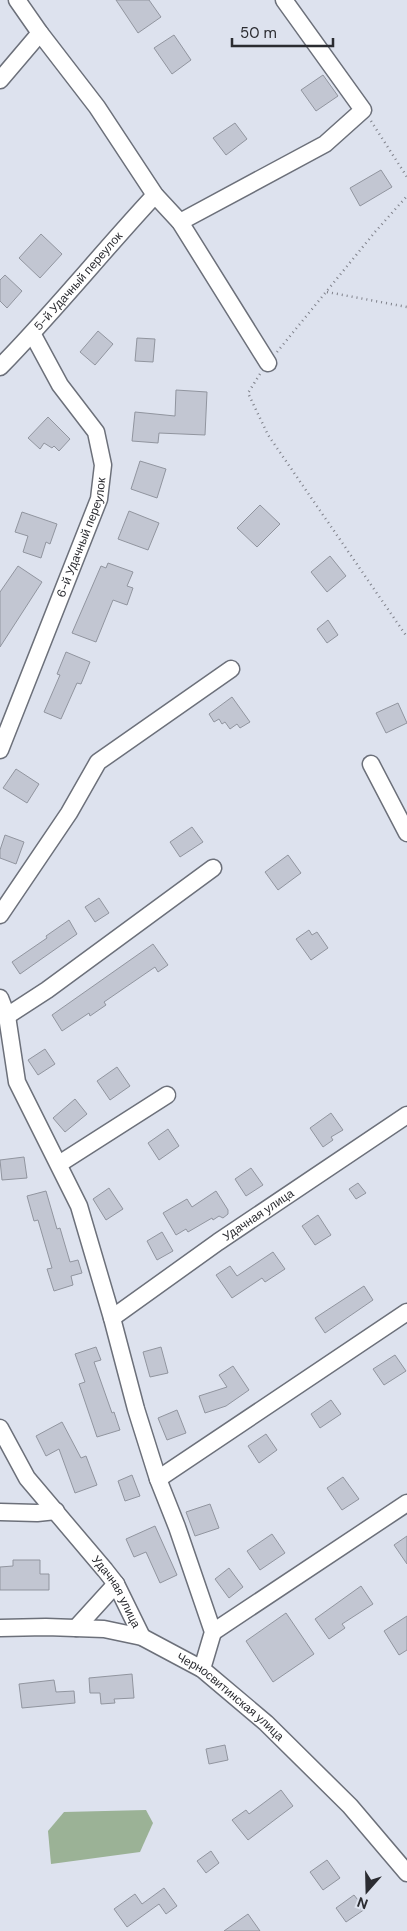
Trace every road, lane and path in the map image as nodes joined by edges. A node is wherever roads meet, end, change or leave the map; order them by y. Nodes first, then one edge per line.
1 (17, 0) edge
2 (284, 0) edge
3 (40, 33) junction
4 (0, 80) edge
5 (363, 110) junction
6 (407, 177) edge
7 (155, 195) junction
8 (407, 196) edge
9 (180, 222) junction
10 (327, 292) junction
11 (407, 307) edge
12 (33, 335) junction
13 (268, 363) junction
14 (0, 368) edge
15 (407, 636) edge
16 (231, 669) dead end
17 (0, 750) edge
18 (371, 764) dead end
19 (407, 833) edge
20 (213, 868) dead end
21 (0, 915) edge
22 (0, 998) edge
23 (7, 1016) junction
24 (167, 1095) dead end
25 (407, 1115) edge
26 (59, 1164) junction
27 (407, 1312) edge
28 (112, 1318) junction
29 (0, 1428) edge
30 (158, 1479) junction
31 (407, 1503) edge
32 (56, 1511) junction
33 (0, 1512) edge
34 (116, 1584) junction
35 (0, 1628) edge
36 (76, 1628) junction
37 (213, 1632) junction
38 (142, 1637) junction
39 (202, 1670) junction
40 (407, 1873) edge

1 - 3 street
2 - 5 street
3 - 4 street
3 - 7 street
5 - 6 path
5 - 9 street
7 - 9 street
7 - 12 street, 5-й Удачный переулок
8 - 10 path
9 - 13 street
10 - 11 path
10 - 13 path
12 - 14 street, 5-й Удачный переулок
12 - 17 street, 6-й Удачный переулок
13 - 15 path
16 - 21 street
18 - 19 street
20 - 23 street
22 - 23 street
23 - 26 street
24 - 26 street
25 - 28 street, Удачная улица
26 - 28 street
27 - 30 street
28 - 30 street
29 - 32 street, Удачная улица
30 - 37 street
31 - 37 street
32 - 33 street
32 - 34 street, Удачная улица
34 - 36 street
34 - 38 street, Удачная улица
35 - 36 street, Черносвитинская улица
36 - 38 street, Черносвитинская улица
37 - 39 street
38 - 39 street, Черносвитинская улица
39 - 40 street, Черносвитинская улица

